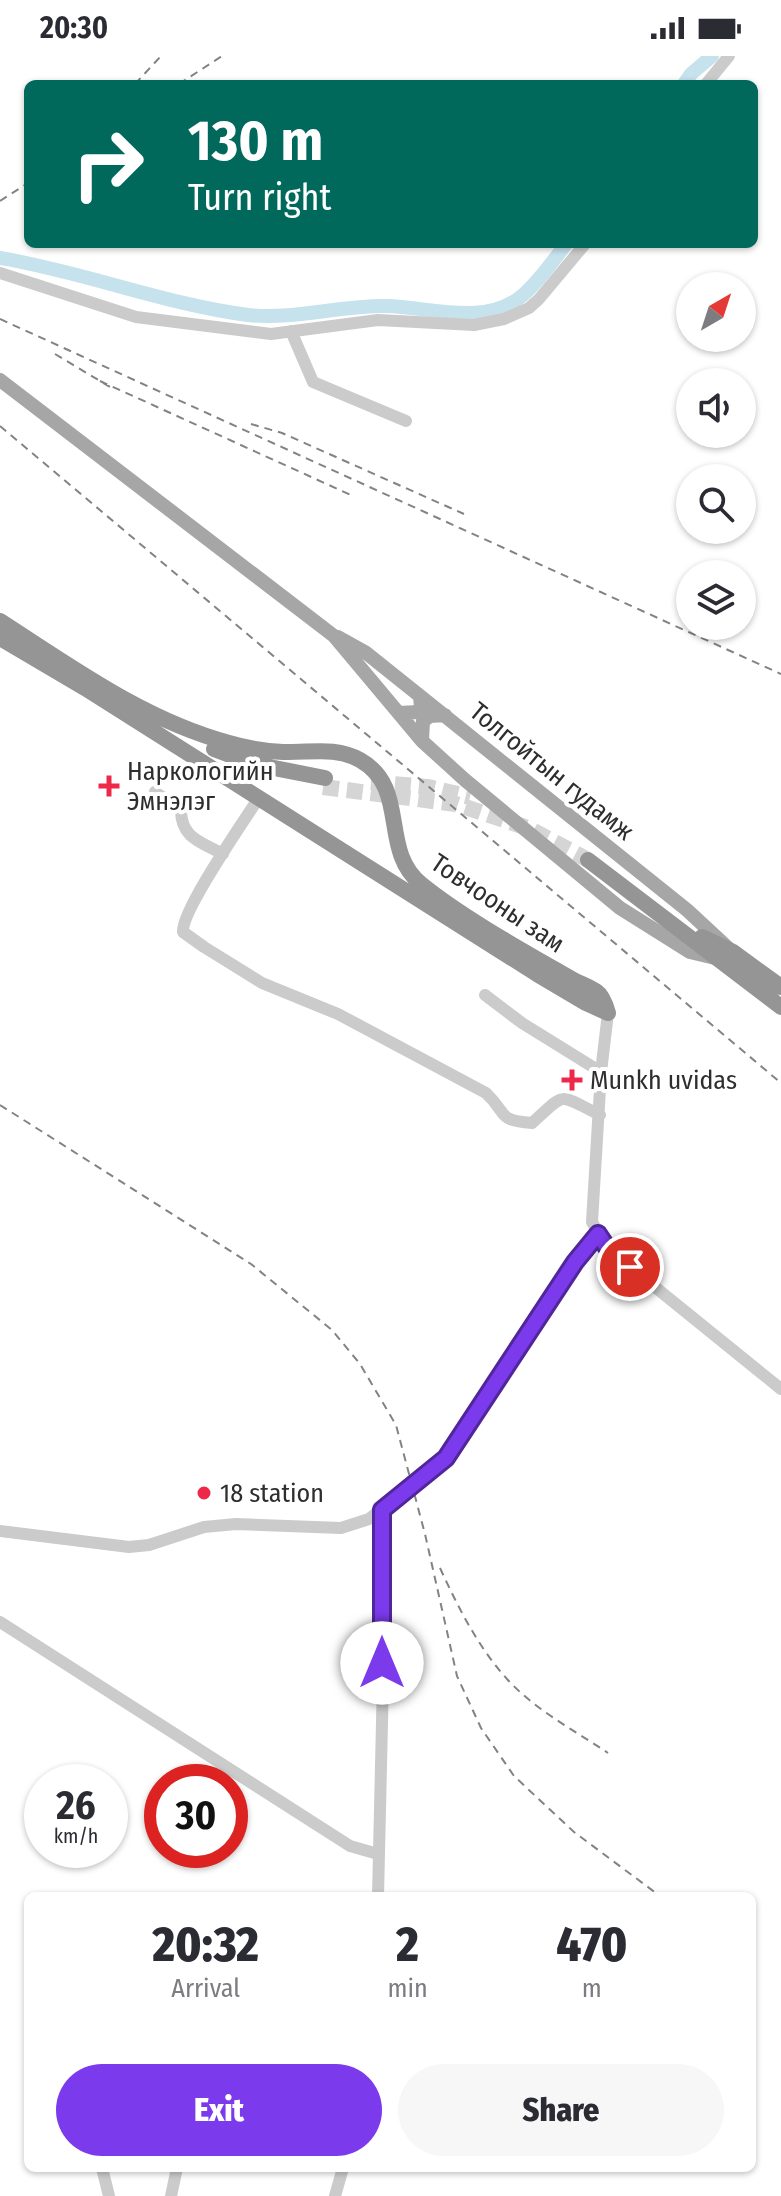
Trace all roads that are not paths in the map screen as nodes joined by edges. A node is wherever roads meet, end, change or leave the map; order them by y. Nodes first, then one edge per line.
1 (729, 56) edge
2 (709, 80) edge
3 (582, 248) edge
4 (0, 273) edge
5 (291, 331) junction
6 (0, 380) edge
7 (406, 421) dead end
8 (0, 621) edge
9 (334, 636) junction
10 (0, 638) edge
11 (420, 696) junction
12 (399, 713) junction
13 (445, 715) junction
14 (178, 727) junction
15 (422, 741) junction
16 (181, 750) junction
17 (155, 792) dead end
18 (258, 799) junction
19 (223, 854) junction
20 (733, 952) junction
21 (715, 958) junction
22 (781, 987) edge
23 (485, 995) dead end
24 (781, 1007) edge
25 (608, 1013) junction
26 (601, 1072) junction
27 (600, 1115) junction
28 (598, 1234) junction
29 (781, 1389) edge
30 (382, 1510) junction
31 (0, 1531) edge
32 (0, 1622) edge
33 (378, 1854) junction
34 (378, 1892) edge
35 (103, 2172) edge
36 (176, 2172) edge
37 (342, 2172) edge
38 (109, 2196) edge
39 (171, 2196) edge
40 (335, 2196) edge

1 - 2 street
3 - 5 street
4 - 5 street
5 - 7 street
6 - 9 main road, Толгойтын гудамж
8 - 14 highway, Товчооны зам
9 - 11 main road, Толгойтын гудамж
9 - 12 main road, Толгойтын гудамж
10 - 16 highway, Товчооны зам
11 - 12 main road
11 - 13 main road, Толгойтын гудамж
12 - 15 main road, Толгойтын гудамж
13 - 15 main road
13 - 20 main road, Толгойтын гудамж
14 - 16 highway
14 - 25 highway, Товчооны зам
15 - 21 main road, Толгойтын гудамж
16 - 18 highway, Товчооны зам
17 - 19 street
18 - 19 street
18 - 25 highway, Товчооны зам
19 - 27 street
20 - 21 highway
20 - 22 highway
21 - 24 highway
23 - 26 street
25 - 26 street
26 - 27 street
27 - 28 street
28 - 29 street
28 - 30 street
30 - 31 street
30 - 33 street
32 - 33 street
33 - 34 street
35 - 38 street
36 - 39 street
37 - 40 street

